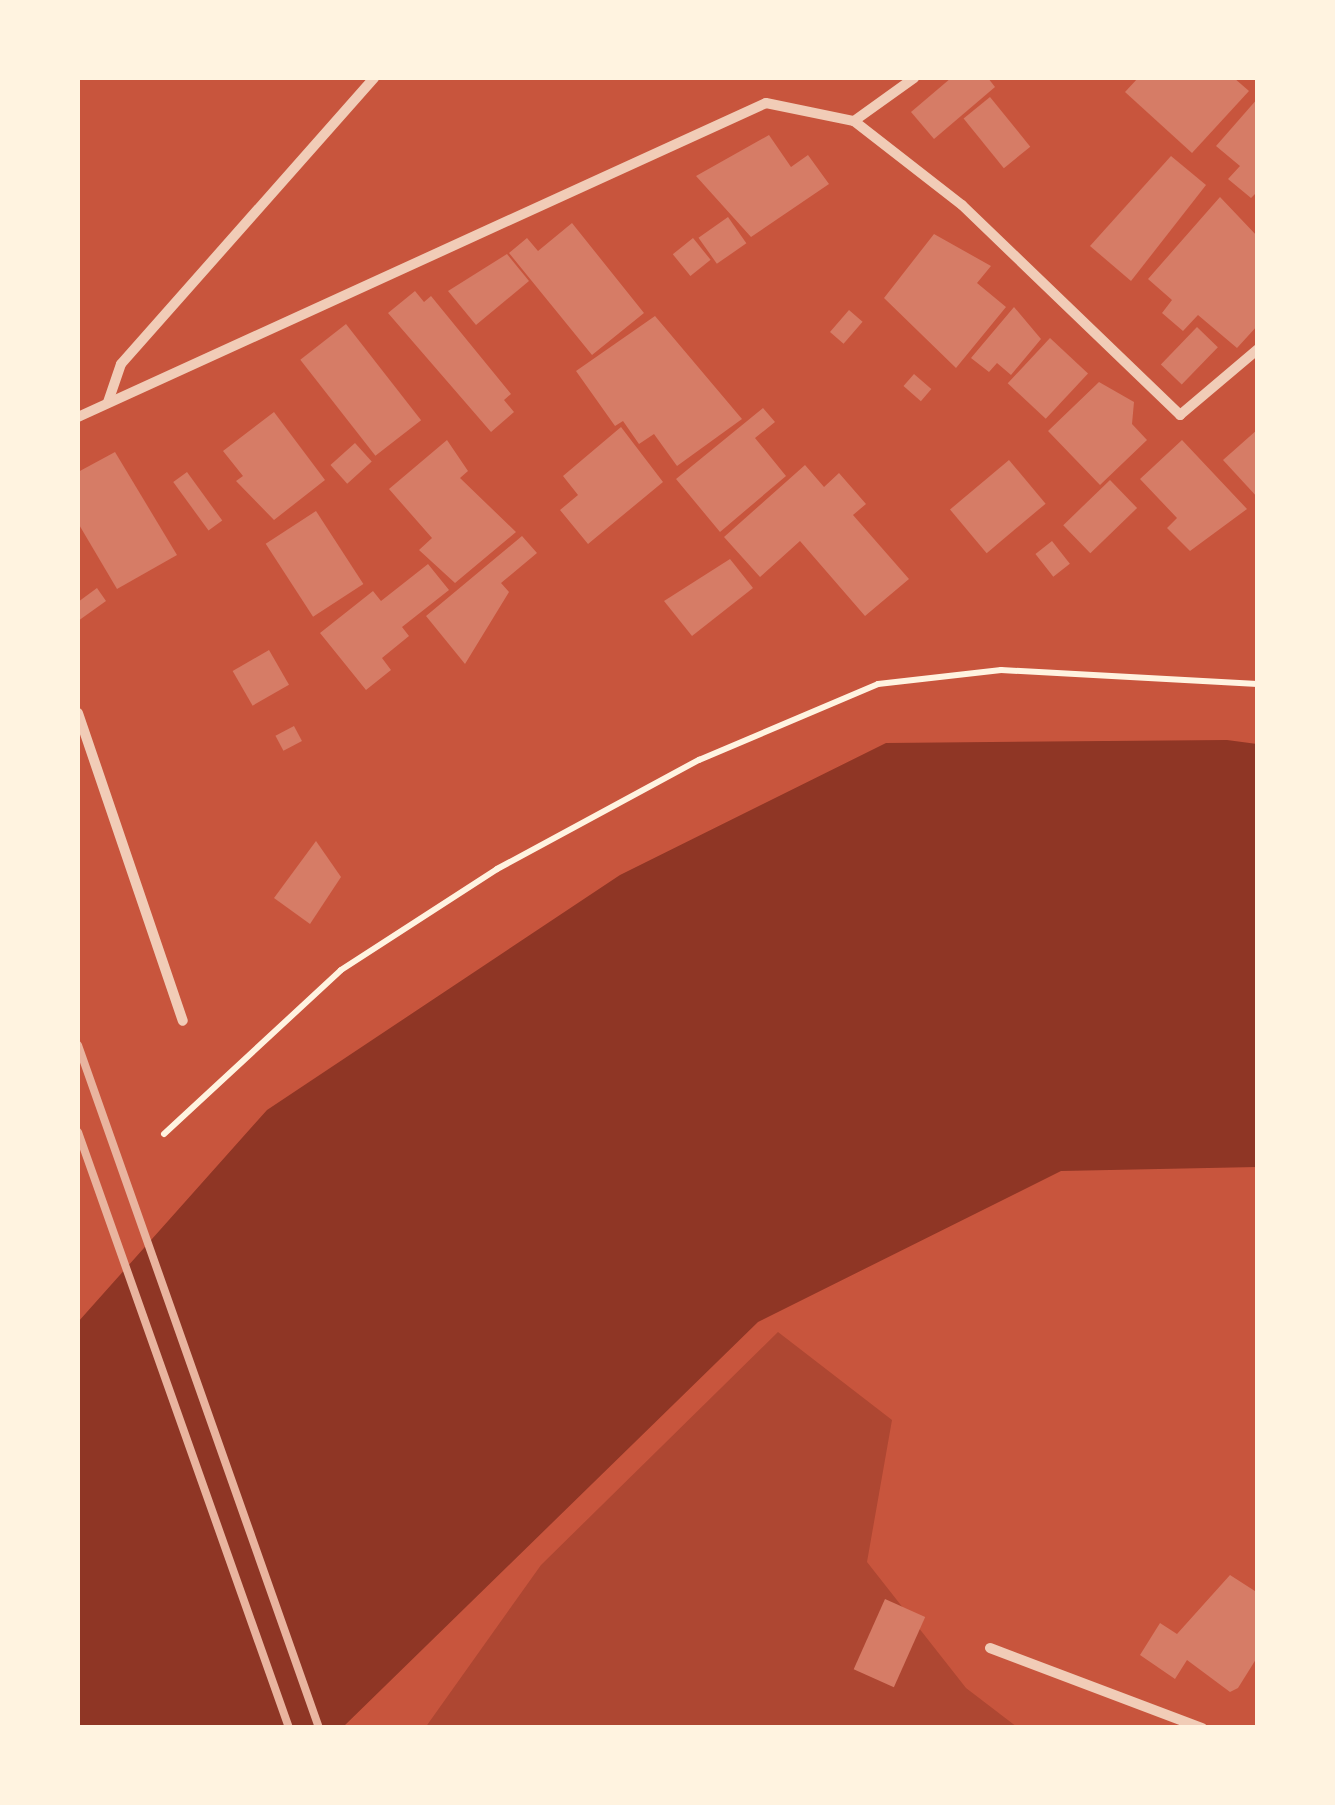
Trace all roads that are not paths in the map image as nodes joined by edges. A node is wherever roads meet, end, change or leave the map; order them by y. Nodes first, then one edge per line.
1 (374, 78) edge
2 (914, 78) edge
3 (854, 121) junction
4 (1258, 349) edge
5 (108, 402) junction
6 (78, 417) edge
7 (78, 713) edge
8 (184, 1021) dead end
9 (990, 1648) dead end
10 (1202, 1728) edge

1 - 5 street
2 - 3 street
3 - 4 street
3 - 5 street
5 - 6 street
7 - 8 street
9 - 10 street

